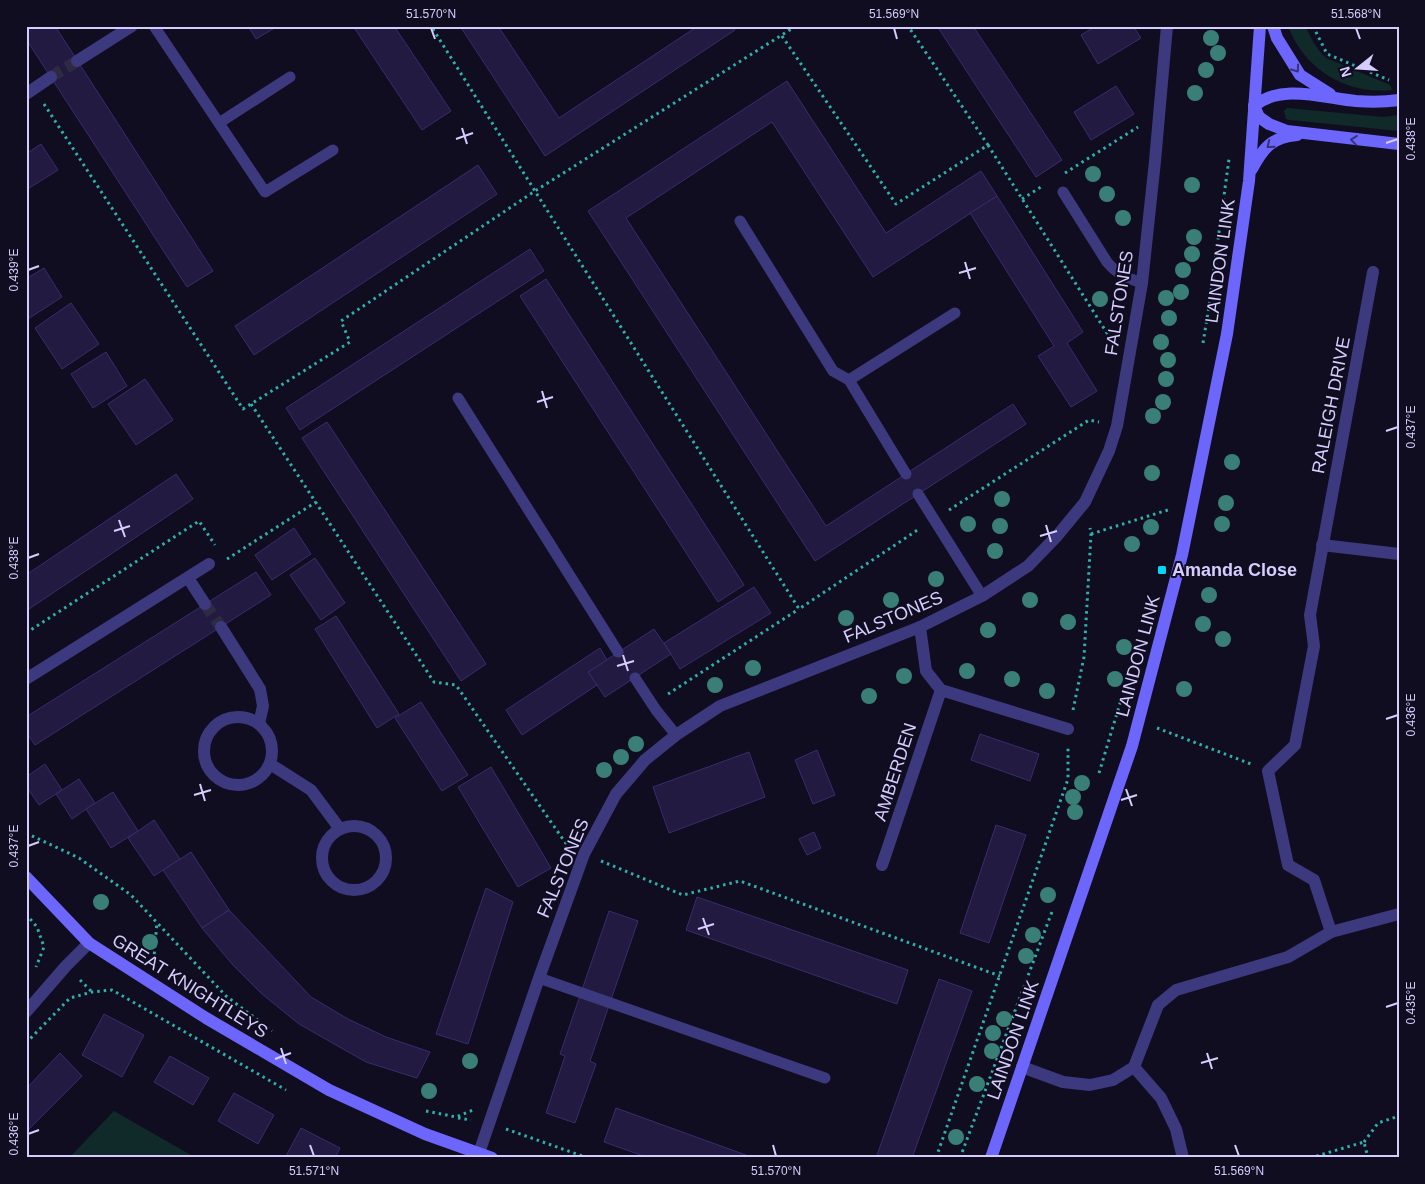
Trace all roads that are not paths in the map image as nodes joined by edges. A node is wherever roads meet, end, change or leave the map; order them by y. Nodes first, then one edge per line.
1 (132, 26) edge
2 (154, 26) edge
3 (1167, 26) edge
4 (1260, 26) edge
5 (1273, 26) edge
6 (77, 61) tunnel mouth
7 (51, 77) tunnel mouth
8 (290, 77) dead end
9 (26, 94) edge
10 (1399, 100) edge
11 (1357, 101) junction
12 (1254, 106) junction
13 (219, 123) junction
14 (1309, 134) junction
15 (1399, 144) edge
16 (334, 150) dead end
17 (1249, 180) junction
18 (1063, 192) dead end
19 (740, 221) dead end
20 (1373, 272) dead end
21 (1142, 283) junction
22 (955, 313) dead end
23 (849, 380) junction
24 (458, 398) dead end
25 (906, 474) dead end
26 (918, 494) dead end
27 (1322, 545) junction
28 (1399, 554) edge
29 (209, 564) dead end
30 (188, 578) junction
31 (982, 596) junction
32 (205, 604) tunnel mouth
33 (221, 627) tunnel mouth
34 (920, 627) junction
35 (618, 652) dead end
36 (635, 678) dead end
37 (26, 679) edge
38 (941, 690) junction
39 (259, 724) junction
40 (1068, 729) road end
41 (676, 735) junction
42 (270, 764) junction
43 (340, 828) junction
44 (882, 865) dead end
45 (26, 877) edge
46 (1399, 914) edge
47 (1331, 932) junction
48 (89, 944) junction
49 (539, 978) junction
50 (26, 1012) edge
51 (1022, 1067) junction
52 (1134, 1067) junction
53 (825, 1078) dead end
54 (479, 1153) junction
55 (492, 1158) edge
56 (991, 1158) edge
57 (1183, 1158) edge

1 - 6 street
2 - 13 lane
3 - 21 street, FALSTONES
4 - 12 street, LAINDON LINK
5 -> 11 street
7 - 9 street
8 - 13 lane
10 - 11 street
11 - 12 street
12 - 14 street
12 - 17 street, LAINDON LINK
13 - 16 lane
15 -> 14 street
14 -> 17 street
17 - 51 street, LAINDON LINK
18 - 21 lane
19 - 23 lane
20 - 27 street, RALEIGH DRIVE
21 - 31 street, FALSTONES
22 - 23 lane
23 - 25 lane
24 - 35 lane
26 - 31 lane
27 - 28 street
27 - 47 street, RALEIGH DRIVE
29 - 30 street
30 - 32 street
30 - 37 street
31 - 34 street, FALSTONES
33 - 39 street
34 - 38 street
34 - 41 street, FALSTONES
36 - 41 lane
38 - 40 street
38 - 44 street, AMBERDEN
39 - 42 street
39 - 42 street
41 - 49 street, FALSTONES
42 - 43 street
43 - 43 street
45 - 48 street, GREAT KNIGHTLEYS
46 - 47 street
47 - 52 street
48 - 50 street
48 - 54 street, GREAT KNIGHTLEYS
49 - 53 lane
49 - 54 street, FALSTONES
51 - 52 street
51 - 56 street, LAINDON LINK
52 - 57 street
54 - 55 street, GREAT KNIGHTLEYS

